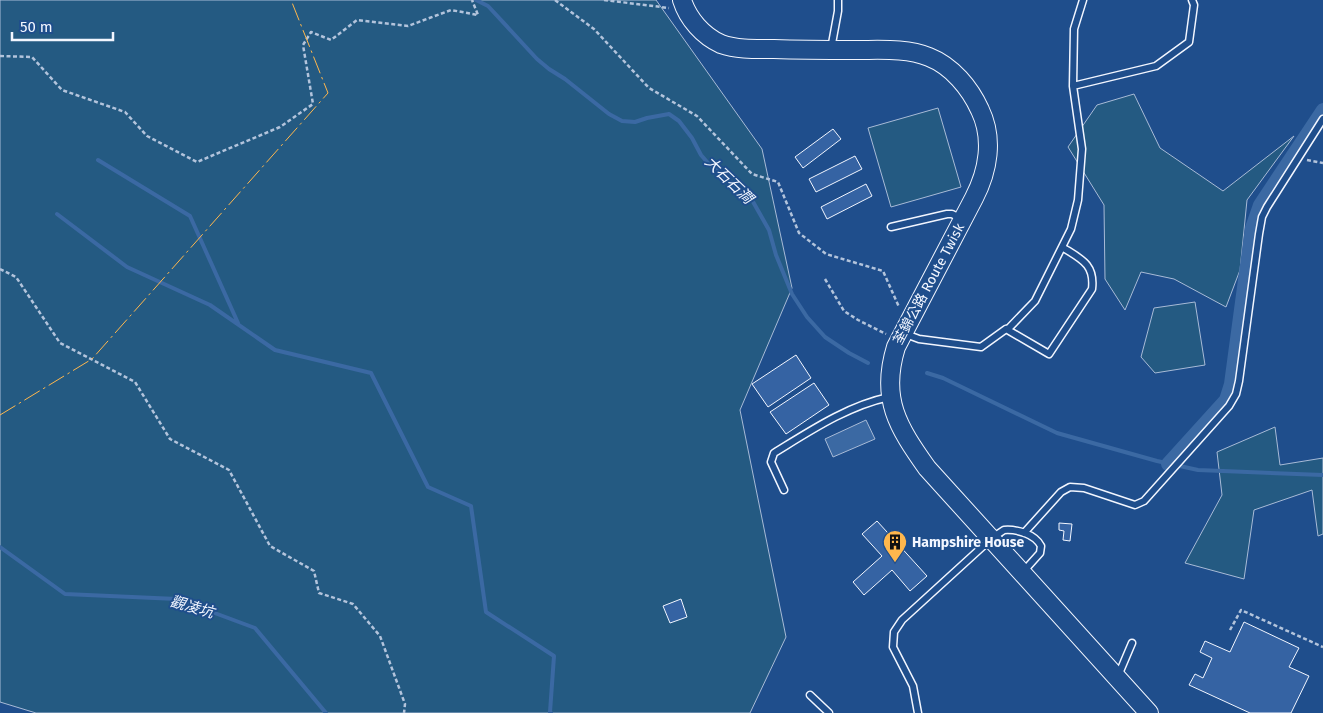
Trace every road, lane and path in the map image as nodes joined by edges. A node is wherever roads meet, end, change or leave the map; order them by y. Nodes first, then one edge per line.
1 (472, 0) edge
2 (555, 0) edge
3 (604, 0) edge
4 (838, 0) edge
5 (1084, 0) edge
6 (1192, 0) edge
7 (684, 5) edge
8 (831, 50) junction
9 (0, 56) edge
10 (1073, 86) junction
11 (1323, 119) edge
12 (1298, 158) junction
13 (1323, 163) edge
14 (963, 219) junction
15 (891, 227) dead end
16 (1062, 247) junction
17 (0, 269) edge
18 (825, 280) dead end
19 (1006, 329) junction
20 (903, 332) junction
21 (890, 396) junction
22 (784, 490) dead end
23 (1024, 533) junction
24 (992, 538) junction
25 (1023, 572) junction
26 (1230, 630) dead end
27 (1132, 643) dead end
28 (1323, 647) edge
29 (1117, 678) junction
30 (810, 695) dead end
31 (404, 713) edge
32 (829, 713) edge
33 (918, 713) edge
34 (1149, 713) edge

1 - 9 path
2 - 20 path
3 - 7 path
4 - 8 lane
5 - 10 lane
6 - 10 lane
7 - 8 main road, 荃錦公路 Route Twisk
8 - 14 main road, 荃錦公路 Route Twisk
10 - 16 lane
11 - 12 lane
12 - 13 path
12 - 23 lane
14 - 15 lane
14 - 20 main road, 荃錦公路 Route Twisk
16 - 19 lane
16 - 19 lane
17 - 31 path
18 - 20 path
19 - 20 lane
20 - 21 main road, 荃錦公路 Route Twisk
21 - 22 lane
21 - 24 main road, 荃錦公路 Route Twisk
23 - 24 lane
23 - 25 lane
24 - 25 main road, 荃錦公路 Route Twisk
24 - 33 lane
25 - 29 main road, 荃錦公路 Route Twisk
26 - 28 path
27 - 29 lane
29 - 34 main road, 荃錦公路 Route Twisk
30 - 32 lane

